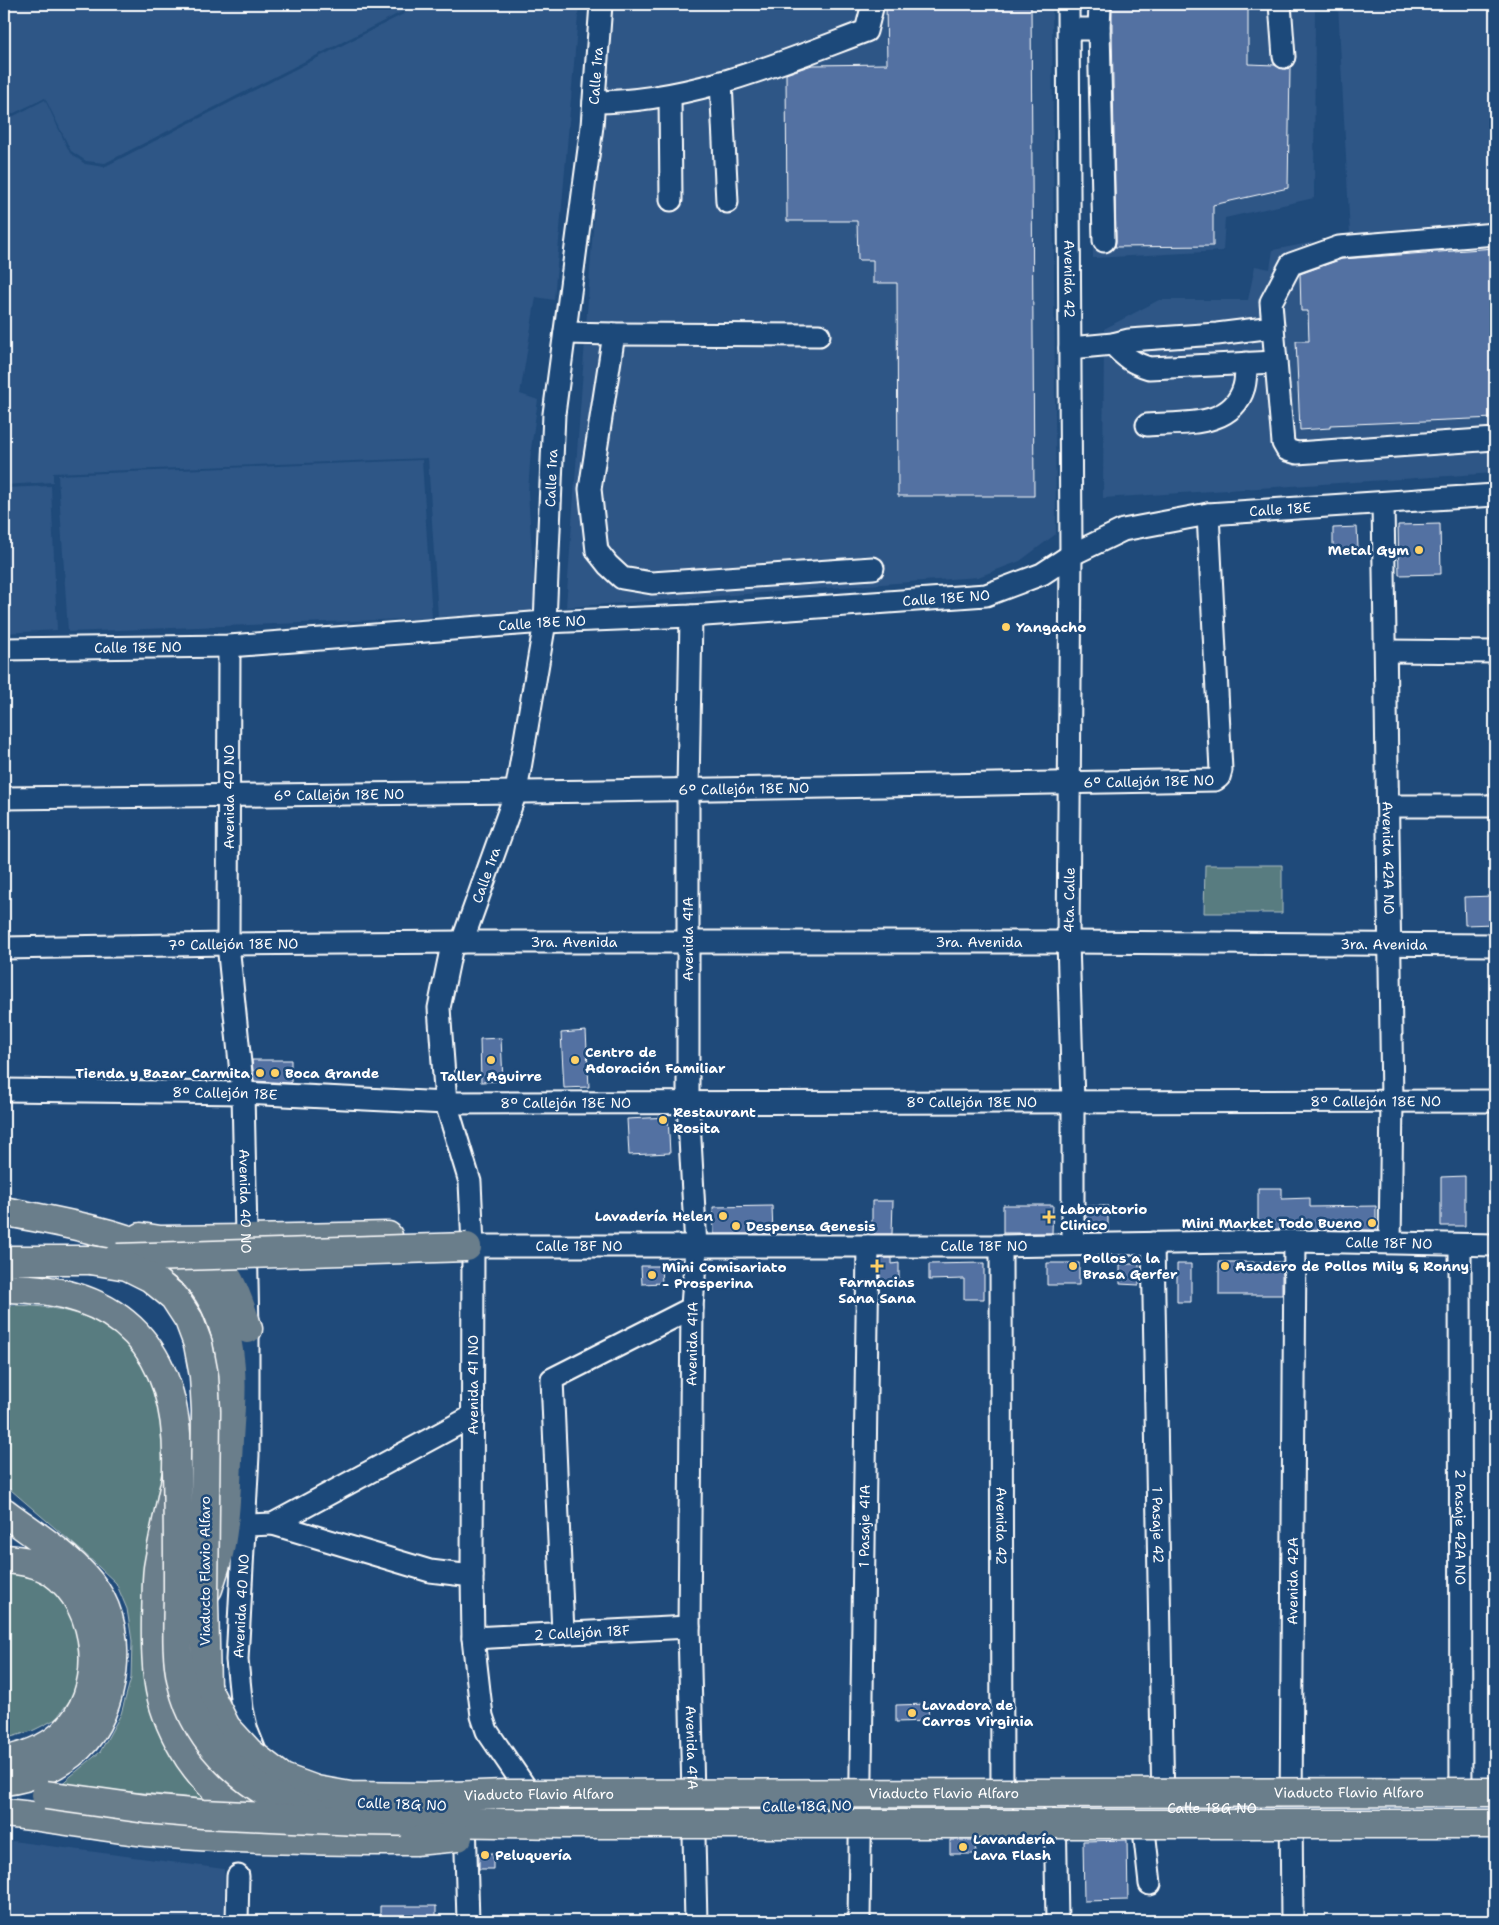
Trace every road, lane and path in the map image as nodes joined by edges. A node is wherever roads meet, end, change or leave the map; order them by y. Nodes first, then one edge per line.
1 (600, 4) edge
2 (873, 4) edge
3 (1068, 4) edge
4 (1100, 4) edge
5 (1280, 4) edge
6 (1099, 28) junction
7 (1069, 30) junction
8 (1284, 58) dead end
9 (721, 82) junction
10 (670, 96) junction
11 (594, 102) junction
12 (671, 200) dead end
13 (727, 202) dead end
14 (1495, 234) edge
15 (1104, 241) dead end
16 (1273, 327) junction
17 (565, 333) junction
18 (614, 334) junction
19 (819, 335) dead end
20 (1113, 344) junction
21 (1070, 348) junction
22 (1276, 362) junction
23 (1246, 363) junction
24 (1146, 426) dead end
25 (1495, 439) edge
26 (1495, 495) edge
27 (1383, 503) junction
28 (1208, 514) junction
29 (1072, 555) junction
30 (873, 568) dead end
31 (691, 616) junction
32 (546, 622) junction
33 (229, 646) junction
34 (4, 649) edge
35 (1387, 651) junction
36 (1495, 652) edge
37 (1070, 784) junction
38 (688, 789) junction
39 (516, 792) junction
40 (229, 796) junction
41 (4, 798) edge
42 (1388, 806) junction
43 (1495, 806) edge
44 (1068, 942) junction
45 (688, 943) junction
46 (228, 944) junction
47 (1390, 945) junction
48 (1495, 945) edge
49 (456, 946) junction
50 (4, 948) edge
51 (4, 1090) edge
52 (243, 1092) junction
53 (1392, 1101) junction
54 (1495, 1101) edge
55 (1073, 1102) junction
56 (446, 1103) junction
57 (688, 1103) junction
58 (4, 1211) edge
59 (91, 1229) junction
60 (160, 1240) junction
61 (247, 1240) junction
62 (1294, 1241) junction
63 (1153, 1242) junction
64 (1390, 1242) junction
65 (1073, 1244) junction
66 (1495, 1245) edge
67 (470, 1246) junction
68 (868, 1246) junction
69 (1001, 1246) junction
70 (1460, 1246) junction
71 (696, 1247) junction
72 (4, 1260) edge
73 (91, 1260) junction
74 (4, 1288) edge
75 (692, 1308) junction
76 (248, 1329) junction
77 (473, 1416) junction
78 (177, 1470) junction
79 (4, 1512) edge
80 (272, 1524) junction
81 (245, 1525) junction
82 (4, 1559) edge
83 (472, 1576) junction
84 (204, 1601) junction
85 (689, 1627) junction
86 (563, 1634) junction
87 (473, 1638) junction
88 (256, 1754) joint
89 (4, 1761) edge
90 (4, 1781) edge
91 (4, 1790) edge
92 (1495, 1792) edge
93 (860, 1805) junction
94 (1055, 1805) junction
95 (465, 1806) junction
96 (1002, 1806) junction
97 (45, 1807) junction
98 (539, 1807) junction
99 (694, 1807) junction
100 (1154, 1808) junction
101 (1291, 1808) junction
102 (1461, 1808) junction
103 (1495, 1808) edge
104 (360, 1812) junction
105 (4, 1813) edge
106 (562, 1824) junction
107 (1495, 1824) edge
108 (238, 1876) dead end
109 (1150, 1884) dead end
110 (237, 1921) edge
111 (468, 1921) edge
112 (696, 1921) edge
113 (859, 1921) edge
114 (1058, 1921) edge
115 (1292, 1921) edge

1 - 11 street, Calle 1ra
2 - 9 street
3 - 7 street, Avenida 42
4 - 6 street
5 - 8 street
6 - 7 street
6 - 15 street
7 - 21 street, Avenida 42
9 - 10 street
9 - 13 street
10 - 11 street
10 - 12 street
11 - 17 street, Calle 1ra
14 - 16 street
16 - 20 street
16 - 22 street
17 - 18 street
17 - 32 street, Calle 1ra
18 - 19 street
18 - 30 street
20 - 21 street
20 - 23 street
21 - 29 street, Avenida 42
22 - 23 street
22 - 25 street
23 - 24 street
26 - 27 street, Calle 18E
27 - 28 street, Calle 18E
27 - 35 street, Avenida 42A NO
28 - 29 street, Calle 18E
28 - 37 street, 6° Callejón 18E NO
29 - 31 street, Calle 18E NO
29 - 37 street, 4ta. Calle
31 - 32 street, Calle 18E NO
31 - 38 street, Avenida 41A
32 - 33 street, Calle 18E NO
32 - 39 street, Calle 1ra
33 - 34 street, Calle 18E NO
33 - 40 street, Avenida 40 NO
35 - 36 street
35 - 42 street, Avenida 42A NO
37 - 38 street, 6° Callejón 18E NO
37 - 44 street, 4ta. Calle
38 - 39 street, 6° Callejón 18E NO
38 - 45 street, Avenida 41A
39 - 40 street, 6° Callejón 18E NO
39 - 49 street, Calle 1ra
40 - 41 street, 6° Callejón 18E NO
40 - 46 street, Avenida 40 NO
42 - 43 street
42 - 47 street, Avenida 42A NO
44 - 45 street, 3ra. Avenida
44 - 47 street, 3ra. Avenida
44 - 55 street, 4ta. Calle
45 - 49 street, 3ra. Avenida
45 - 57 street, Avenida 41A
46 - 49 street, 7° Callejón 18E NO
46 - 50 street, 7° Callejón 18E NO
46 - 52 street, Avenida 40 NO
47 - 48 street, 3ra. Avenida
47 - 53 street, Avenida 42A NO
49 - 56 street, Avenida 41 NO
51 - 52 street, 8° Callejón 18E
52 - 56 street, 8° Callejón 18E
52 - 61 street, Avenida 40 NO
53 - 54 street, 8° Callejón 18E NO
53 - 55 street, 8° Callejón 18E NO
53 - 64 street, Avenida 42A NO
55 - 57 street, 8° Callejón 18E NO
55 - 65 street, 4ta. Calle
56 - 57 street, 8° Callejón 18E NO
56 - 67 street, Avenida 41 NO
57 - 71 street, Avenida 41A
58 - 59 main road
59 - 60 main road
59 - 84 main road, bridge
60 - 61 main road
60 - 76 main road
61 - 67 main road
61 - 76 street, Avenida 40 NO
62 - 63 street, Calle 18F NO
62 - 64 street, Calle 18F NO
62 - 101 street, Avenida 42A
63 - 65 street, Calle 18F NO
63 - 100 street, 1 Pasaje 42
64 - 70 street, Calle 18F NO
65 - 69 street, Calle 18F NO
66 - 70 street, Calle 18F NO
67 - 71 street, Calle 18F NO
67 - 73 main road, bridge
67 - 77 street, Avenida 41 NO
68 - 69 street, Calle 18F NO
68 - 71 street, Calle 18F NO
68 - 93 street, 1 Pasaje 41A
69 - 96 street, Avenida 42
70 - 102 street, 2 Pasaje 42A NO
71 - 75 street, Avenida 41A
72 - 73 main road, Viaducto Flavio Alfaro
73 - 84 main road, Viaducto Flavio Alfaro, bridge
74 - 78 main road
75 - 85 street, Avenida 41A
75 - 86 street
76 - 81 street, Avenida 40 NO
77 - 80 street
77 - 83 street, Avenida 41 NO
78 - 104 main road, bridge
78 - 104 main road, bridge
79 - 90 main road
80 - 81 street
80 - 83 street
81 - 88 street, Avenida 40 NO
82 - 89 main road
83 - 87 street, Avenida 41 NO
84 - 92 main road, Viaducto Flavio Alfaro, bridge
85 - 86 street, 2 Callejón 18F
85 - 99 street, Avenida 41A
86 - 87 street, 2 Callejón 18F
87 - 98 street, Avenida 41 NO
88 - 104 street, Calle 18G NO
91 - 97 main road, Viaducto Flavio Alfaro
93 - 96 street, Calle 18G NO
93 - 99 street, Calle 18G NO
93 - 113 street, 1 Pasaje 41A
94 - 96 street, Calle 18G NO
94 - 100 street, Calle 18G NO
94 - 114 street
95 - 98 street, Calle 18G NO
95 - 104 street, Calle 18G NO
95 - 111 street
97 - 104 main road, Viaducto Flavio Alfaro, bridge
97 - 105 main road
97 - 106 main road, bridge
98 - 99 street, Calle 18G NO
99 - 112 street, Avenida 41A
100 - 101 street, Calle 18G NO
100 - 109 street, 1 Pasaje 42
101 - 102 street, Calle 18G NO
101 - 115 street, Avenida 42A
102 - 103 street, Calle 18G NO
104 - 106 main road, Viaducto Flavio Alfaro, bridge
106 - 107 main road, Viaducto Flavio Alfaro, bridge
108 - 110 street

